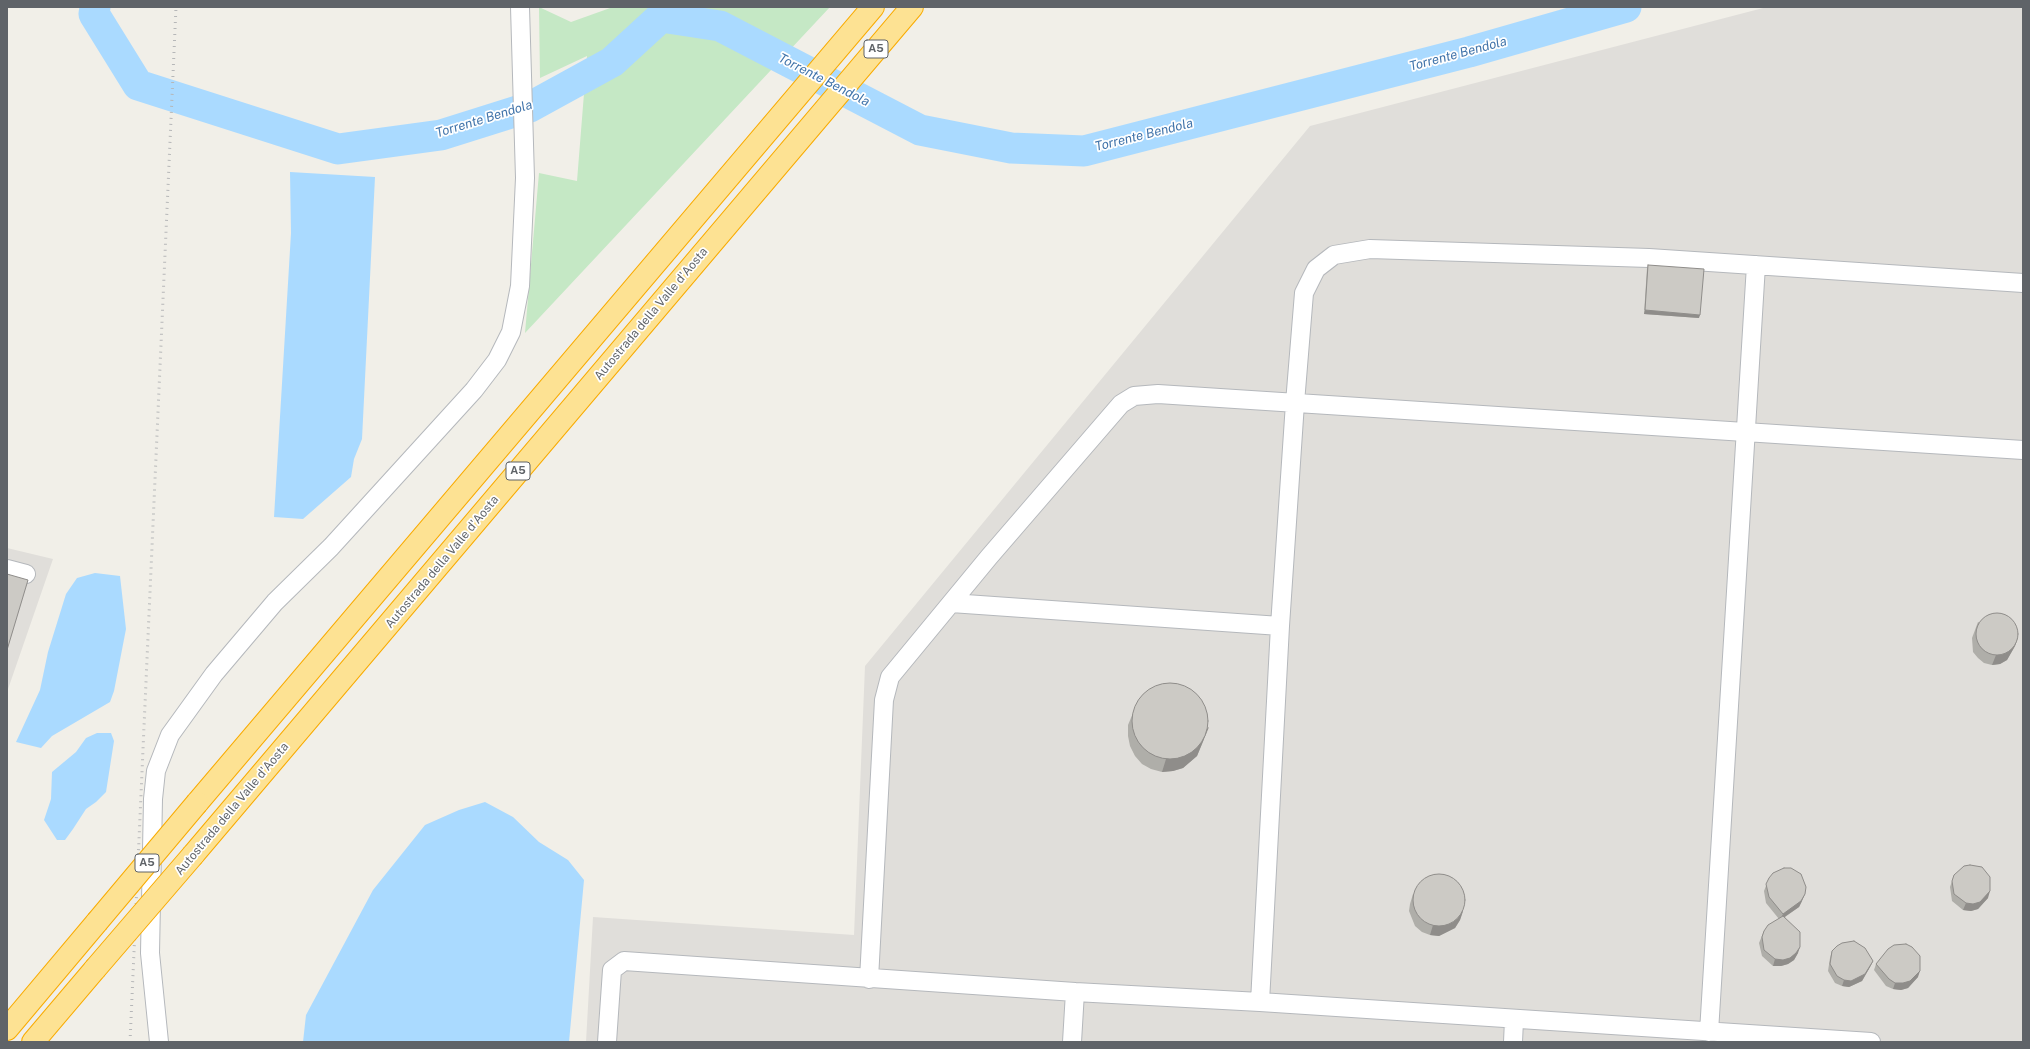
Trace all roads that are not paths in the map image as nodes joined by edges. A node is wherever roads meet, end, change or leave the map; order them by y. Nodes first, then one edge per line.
1 (520, 7) edge
2 (873, 7) edge
3 (910, 8) edge
4 (1756, 265) junction
5 (2023, 283) edge
6 (1295, 403) junction
7 (1744, 432) junction
8 (2023, 450) edge
9 (7, 569) edge
10 (26, 574) dead end
11 (951, 603) junction
12 (1280, 626) junction
13 (869, 979) junction
14 (1075, 992) junction
15 (1260, 1002) junction
16 (1514, 1020) junction
17 (7, 1029) edge
18 (1709, 1032) junction
19 (33, 1042) edge
20 (159, 1042) edge
21 (607, 1042) edge
22 (1072, 1042) edge
23 (1513, 1042) edge
24 (1871, 1042) edge

1 - 20 street
2 - 17 highway, A5, bridge
3 - 19 highway, Autostrada della Valle d'Aosta / A5, bridge
4 - 5 street
4 - 6 street
4 - 7 street
6 - 7 street
6 - 11 street
6 - 12 street
7 - 8 street
7 - 18 street
9 - 10 street
11 - 12 street
11 - 13 street
12 - 15 street
13 - 14 street
13 - 21 street
14 - 15 street
14 - 22 street
15 - 16 street
16 - 18 street
16 - 23 street
18 - 24 street

